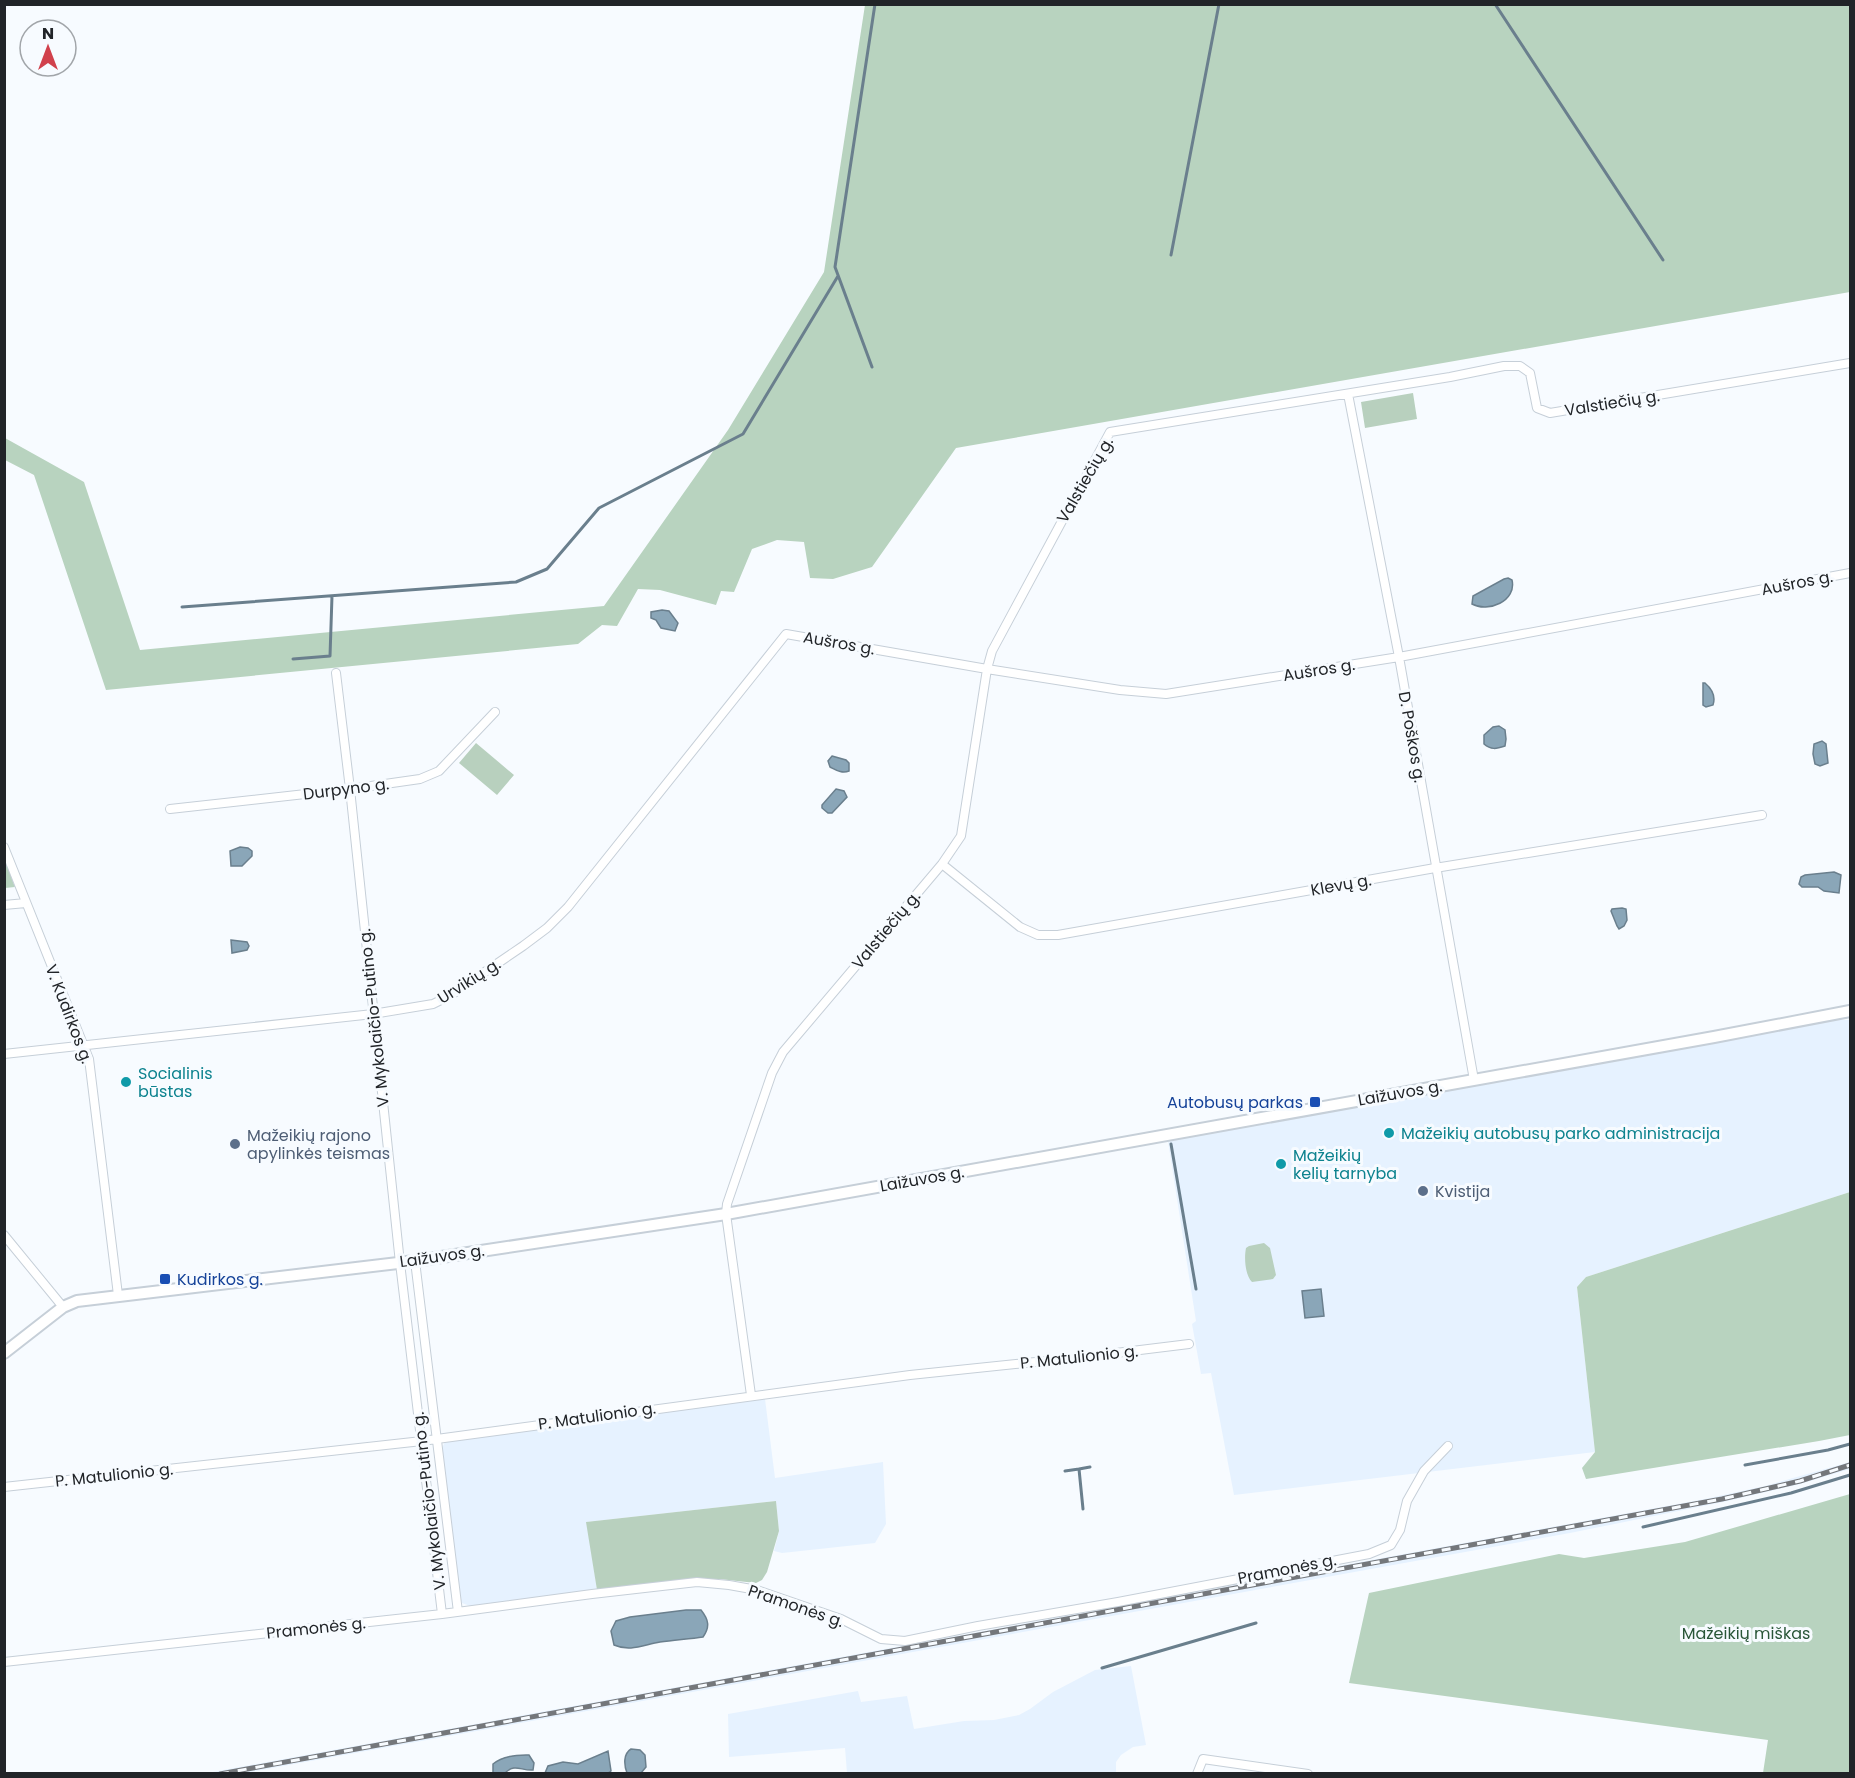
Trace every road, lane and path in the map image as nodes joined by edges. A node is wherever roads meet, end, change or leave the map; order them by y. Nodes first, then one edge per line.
1 (1851, 363) edge
2 (1348, 394) junction
3 (1851, 573) edge
4 (786, 634) joint
5 (1399, 657) junction
6 (987, 669) junction
7 (336, 673) dead end
8 (495, 712) dead end
9 (350, 789) junction
10 (170, 808) dead end
11 (1762, 815) dead end
12 (4, 847) edge
13 (942, 864) junction
14 (1435, 868) junction
15 (26, 903) junction
16 (4, 905) edge
17 (1851, 1011) edge
18 (373, 1014) junction
19 (83, 1045) junction
20 (4, 1054) edge
21 (1474, 1080) junction
22 (726, 1214) junction
23 (4, 1235) edge
24 (415, 1261) junction
25 (400, 1263) junction
26 (118, 1295) junction
27 (63, 1307) junction
28 (1189, 1344) dead end
29 (4, 1353) edge
30 (751, 1395) junction
31 (437, 1438) junction
32 (422, 1440) junction
33 (1448, 1446) dead end
34 (4, 1487) edge
35 (459, 1612) junction
36 (442, 1614) junction
37 (4, 1662) edge
38 (1197, 1773) edge
39 (1308, 1773) edge

1 - 2 street, Valstiečių g.
2 - 5 street, D. Poškos g.
2 - 6 street, Valstiečių g.
3 - 5 street, Aušros g.
4 - 6 street, Aušros g.
4 - 18 street, Urvikių g.
5 - 6 street, Aušros g.
5 - 14 street, D. Poškos g.
6 - 13 street, Valstiečių g.
7 - 9 street, V. Mykolaičio-Putino g.
8 - 9 street, Durpyno g.
9 - 10 street, Durpyno g.
9 - 18 street, V. Mykolaičio-Putino g.
11 - 14 street, Klevų g.
12 - 15 street, V. Kudirkos g.
13 - 14 street, Klevų g.
13 - 22 street, Valstiečių g.
14 - 21 street, D. Poškos g.
15 - 16 street
15 - 19 street, V. Kudirkos g.
17 - 21 main road, Laižuvos g.
18 - 19 street, Urvikių g.
18 - 25 street, V. Mykolaičio-Putino g.
19 - 20 street, Urvikių g.
19 - 26 street, V. Kudirkos g.
21 - 22 main road, Laižuvos g.
22 - 24 main road, Laižuvos g.
22 - 30 street
23 - 27 street
24 - 25 main road, Laižuvos g.
24 - 31 street, V. Mykolaičio-Putino g.
25 - 26 main road, Laižuvos g.
25 - 32 street, V. Mykolaičio-Putino g.
26 - 27 main road, Laižuvos g.
27 - 29 main road, Laižuvos g.
28 - 30 street, P. Matulionio g.
30 - 31 street, P. Matulionio g.
31 - 32 street, P. Matulionio g.
31 - 35 street, V. Mykolaičio-Putino g.
32 - 34 street, P. Matulionio g.
32 - 36 street, V. Mykolaičio-Putino g.
33 - 35 street, Pramonės g.
35 - 36 street, Pramonės g.
36 - 37 street, Pramonės g.
38 - 39 street

